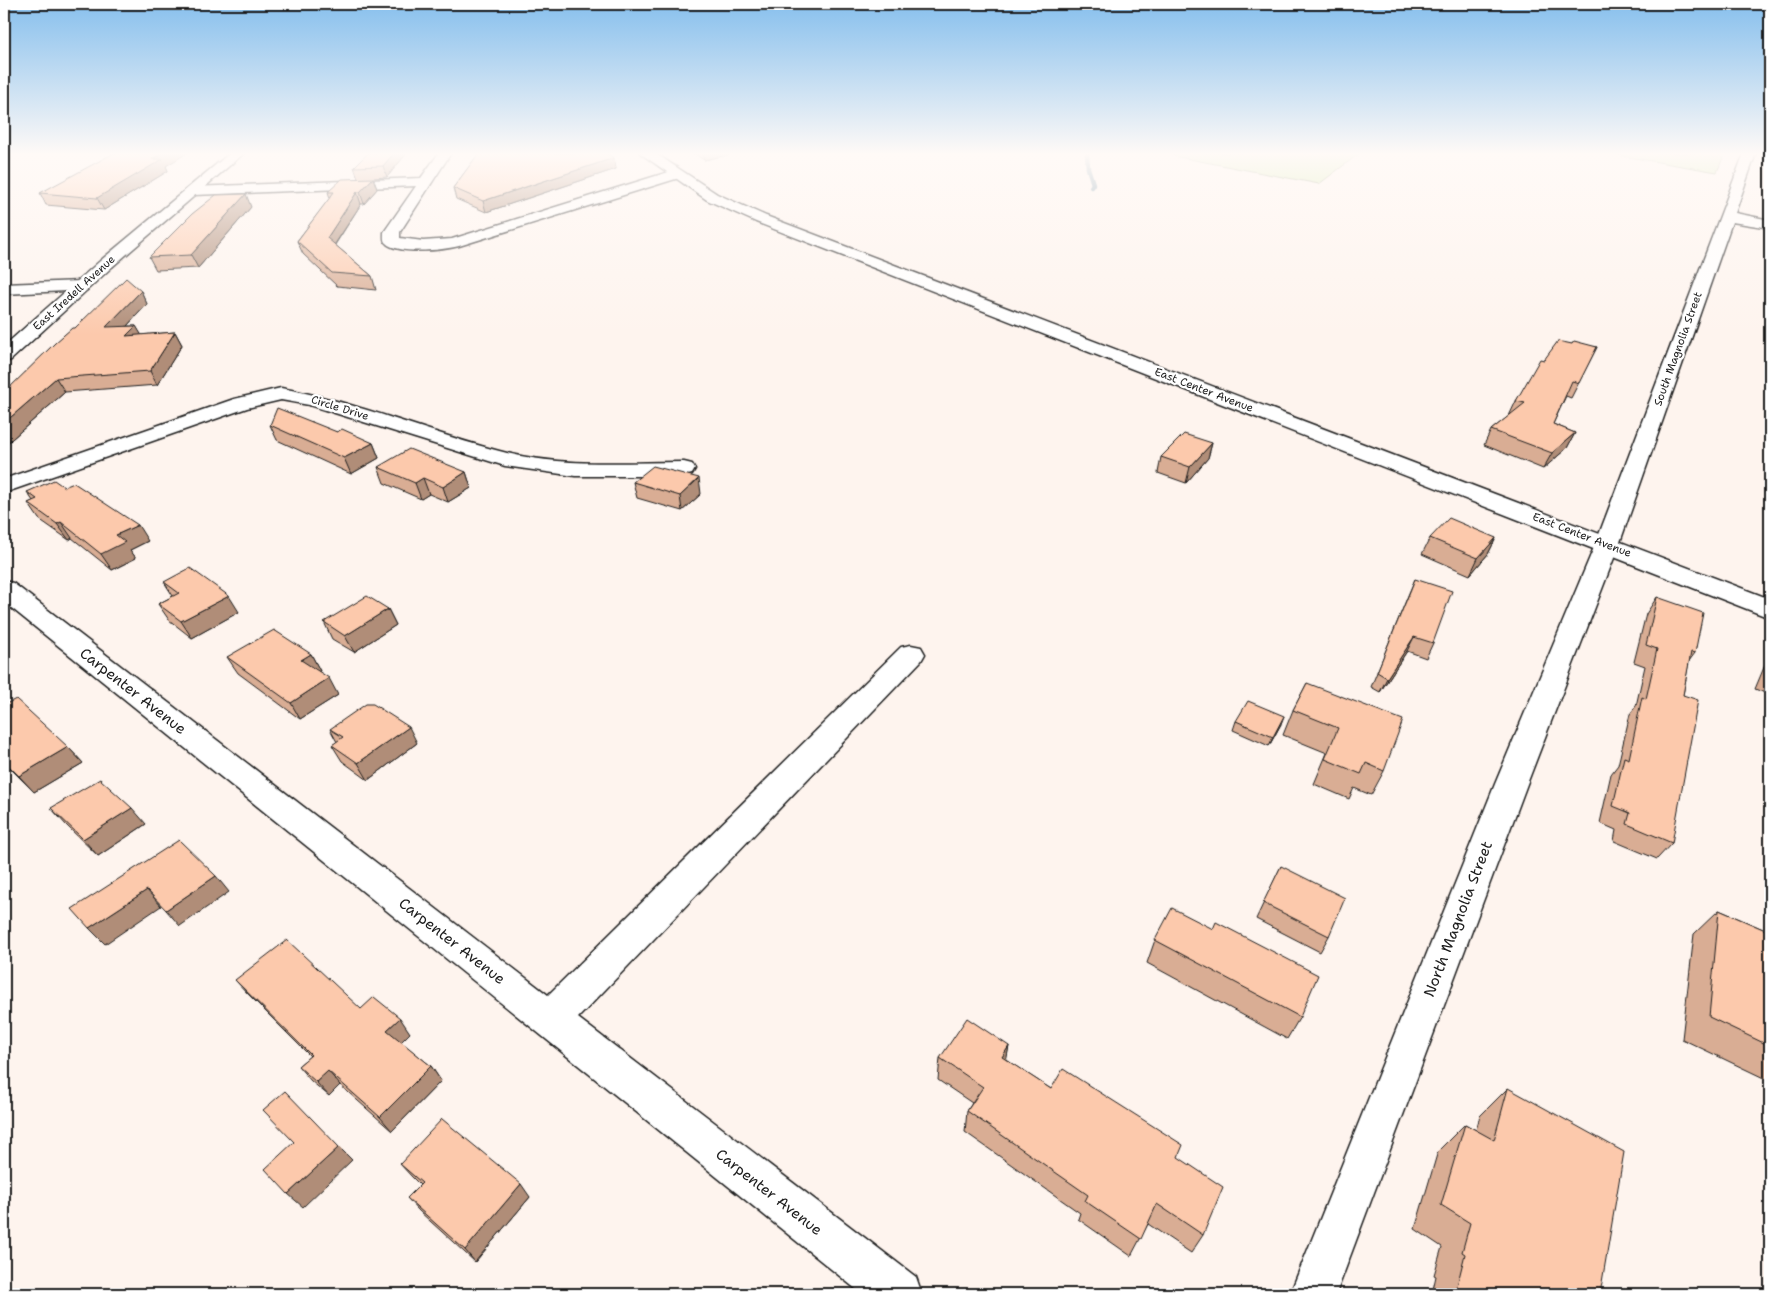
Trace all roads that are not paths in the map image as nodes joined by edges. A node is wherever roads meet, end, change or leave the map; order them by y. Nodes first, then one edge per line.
1 (166, 214) edge
2 (405, 214) edge
3 (547, 214) edge
4 (749, 214) edge
5 (1726, 216) joint
6 (1770, 224) edge
7 (81, 286) junction
8 (4, 289) edge
9 (4, 356) edge
10 (684, 470) dead end
11 (4, 486) edge
12 (1607, 545) junction
13 (4, 589) edge
14 (1770, 609) edge
15 (911, 654) dead end
16 (551, 1020) junction
17 (899, 1294) edge
18 (1313, 1294) edge

1 - 7 street, East Iredell Avenue
2 - 3 street
4 - 12 street, East Center Avenue
5 - 6 street
5 - 12 street, South Magnolia Street
7 - 8 street
7 - 9 street, East Iredell Avenue
10 - 11 street, Circle Drive
12 - 14 street, East Center Avenue
12 - 18 street, North Magnolia Street
13 - 16 street, Carpenter Avenue
15 - 16 street
16 - 17 street, Carpenter Avenue

